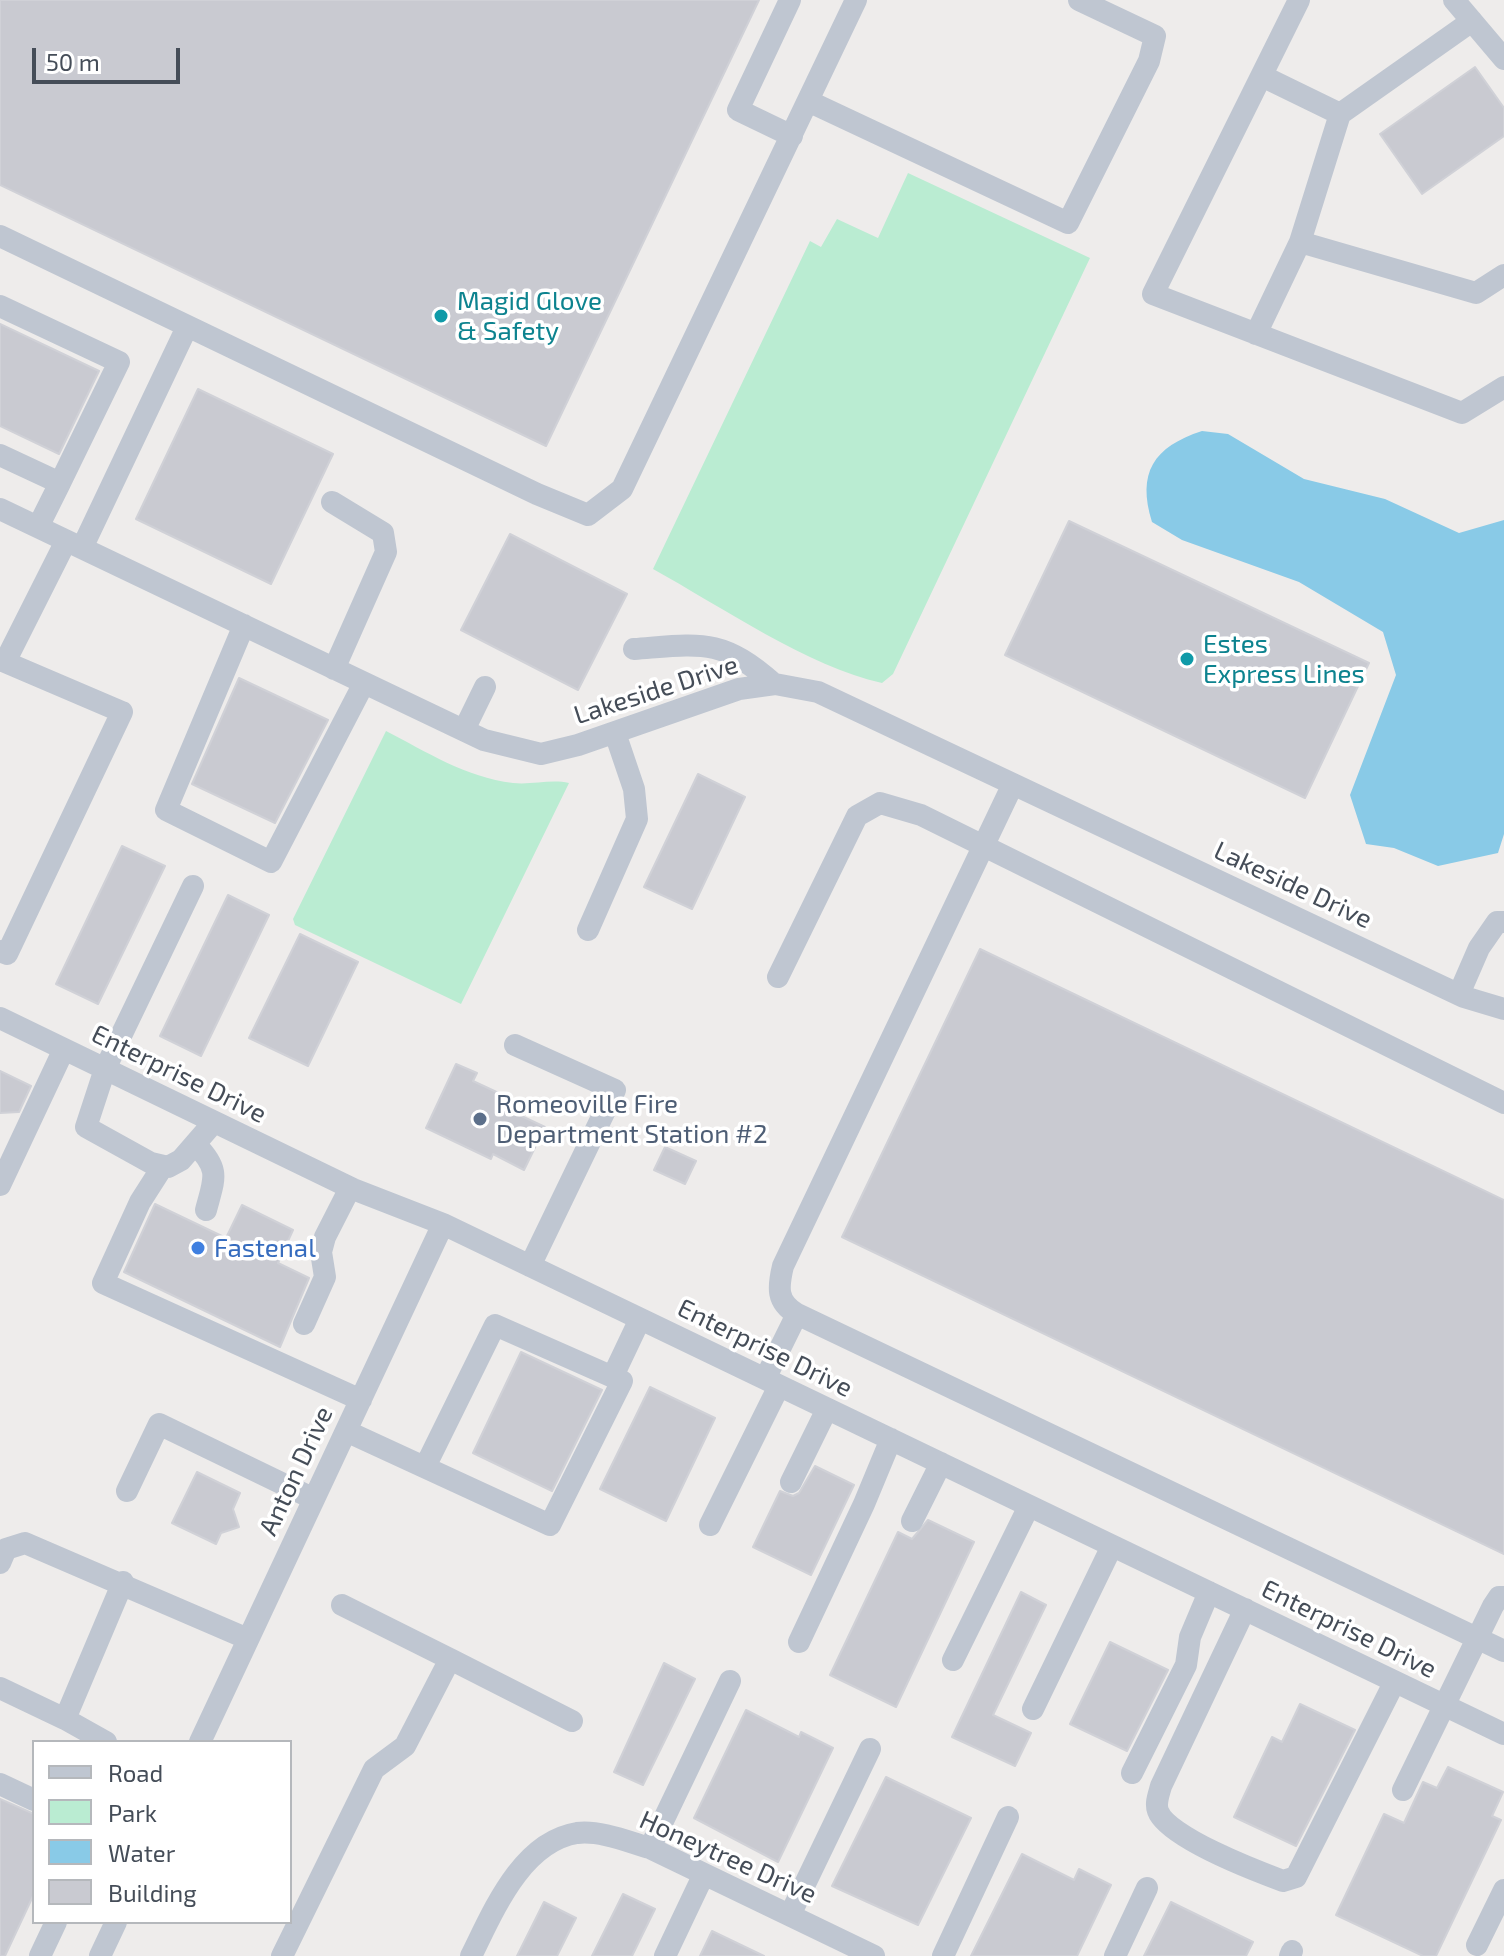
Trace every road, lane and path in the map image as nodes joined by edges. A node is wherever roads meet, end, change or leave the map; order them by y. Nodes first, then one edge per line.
1 (790, 0) edge
2 (856, 0) edge
3 (1079, 0) edge
4 (1299, 0) edge
5 (1454, 0) edge
6 (1110, 7) edge
7 (1472, 21) junction
8 (1504, 59) edge
9 (1262, 76) junction
10 (808, 101) junction
11 (1340, 114) junction
12 (792, 136) junction
13 (0, 236) edge
14 (1300, 242) junction
15 (1504, 275) edge
16 (0, 306) edge
17 (187, 327) junction
18 (1256, 334) junction
19 (1504, 387) edge
20 (0, 455) edge
21 (60, 483) junction
22 (332, 502) dead end
23 (0, 509) edge
24 (38, 527) junction
25 (74, 544) junction
26 (244, 625) junction
27 (634, 649) dead end
28 (2, 667) edge
29 (334, 669) junction
30 (364, 683) junction
31 (774, 684) junction
32 (485, 687) dead end
33 (464, 730) junction
34 (615, 733) junction
35 (1013, 784) junction
36 (985, 846) junction
37 (193, 886) dead end
38 (1504, 922) edge
39 (588, 930) dead end
40 (0, 951) edge
41 (778, 977) dead end
42 (1459, 994) junction
43 (1504, 1009) edge
44 (0, 1018) edge
45 (515, 1045) dead end
46 (64, 1049) junction
47 (105, 1069) junction
48 (1504, 1103) edge
49 (214, 1122) junction
50 (196, 1145) junction
51 (157, 1164) junction
52 (0, 1185) edge
53 (350, 1188) junction
54 (206, 1210) dead end
55 (443, 1224) junction
56 (530, 1266) junction
57 (797, 1314) junction
58 (640, 1319) junction
59 (304, 1324) dead end
60 (613, 1376) junction
61 (772, 1382) junction
62 (361, 1400) junction
63 (827, 1409) junction
64 (346, 1431) junction
65 (891, 1439) junction
66 (941, 1463) junction
67 (425, 1467) junction
68 (791, 1482) dead end
69 (127, 1491) dead end
70 (314, 1499) junction
71 (1029, 1506) junction
72 (912, 1521) dead end
73 (710, 1525) dead end
74 (1112, 1546) junction
75 (0, 1563) edge
76 (123, 1582) junction
77 (1209, 1592) junction
78 (1504, 1597) edge
79 (342, 1605) dead end
80 (1245, 1609) junction
81 (248, 1639) junction
82 (1477, 1639) junction
83 (799, 1642) dead end
84 (1504, 1651) edge
85 (450, 1659) junction
86 (953, 1660) dead end
87 (730, 1681) dead end
88 (1394, 1683) junction
89 (0, 1688) edge
90 (1445, 1706) junction
91 (1033, 1709) dead end
92 (65, 1719) junction
93 (572, 1721) dead end
94 (1504, 1734) edge
95 (102, 1740) edge
96 (201, 1740) edge
97 (870, 1749) dead end
98 (1132, 1773) dead end
99 (0, 1784) edge
100 (1403, 1790) dead end
101 (32, 1799) edge
102 (1008, 1817) dead end
103 (650, 1848) junction
104 (703, 1876) junction
105 (1147, 1888) dead end
106 (1504, 1890) edge
107 (790, 1915) junction
108 (55, 1924) edge
109 (115, 1924) edge
110 (1477, 1945) dead end
111 (43, 1955) edge
112 (100, 1956) edge
113 (282, 1956) edge
114 (471, 1956) edge
115 (665, 1956) edge
116 (874, 1956) edge
117 (943, 1956) edge
118 (1115, 1956) edge

1 - 12 street
2 - 10 street
3 - 6 street
4 - 9 street
5 - 7 street
6 - 10 street
7 - 8 street
7 - 11 street
9 - 11 street
9 - 18 street
10 - 12 street
11 - 14 street
12 - 17 street
13 - 17 street
14 - 15 street
14 - 18 street
16 - 21 street
17 - 25 street
18 - 19 street
20 - 21 street
21 - 24 street
22 - 29 street
23 - 24 street, Lakeside Drive
24 - 25 street, Lakeside Drive
25 - 26 street, Lakeside Drive
25 - 28 street
26 - 29 street, Lakeside Drive
26 - 30 street
27 - 31 street
28 - 40 street
29 - 30 street, Lakeside Drive
30 - 33 street, Lakeside Drive
31 - 34 street, Lakeside Drive
31 - 35 street, Lakeside Drive
32 - 33 street
33 - 34 street, Lakeside Drive
34 - 39 street
35 - 36 street
35 - 42 street, Lakeside Drive
36 - 41 street
36 - 48 street
36 - 57 street
37 - 47 street
38 - 42 street
42 - 43 street, Lakeside Drive
44 - 46 street, Enterprise Drive
45 - 56 street
46 - 47 street, Enterprise Drive
46 - 52 street
47 - 49 street, Enterprise Drive
47 - 51 street
49 - 50 street
49 - 53 street, Enterprise Drive
50 - 51 street
50 - 54 street
51 - 62 street
53 - 55 street, Enterprise Drive
53 - 59 street
55 - 56 street, Enterprise Drive
55 - 62 street, Anton Drive
56 - 58 street, Enterprise Drive
57 - 61 street
57 - 82 street
58 - 60 street
58 - 61 street, Enterprise Drive
60 - 67 street
60 - 67 street
61 - 63 street, Enterprise Drive
61 - 73 street
62 - 64 street, Anton Drive
63 - 65 street, Enterprise Drive
63 - 68 street
64 - 67 street
64 - 70 street, Anton Drive
65 - 66 street, Enterprise Drive
65 - 83 street
66 - 71 street, Enterprise Drive
66 - 72 street
69 - 70 street
70 - 81 street, Anton Drive
71 - 74 street, Enterprise Drive
71 - 86 street
74 - 77 street, Enterprise Drive
74 - 91 street
75 - 76 street
76 - 81 street
76 - 92 street
77 - 80 street, Enterprise Drive
77 - 98 street
78 - 82 street
79 - 85 street
80 - 88 street, Enterprise Drive
80 - 88 street
81 - 96 street, Anton Drive
82 - 84 street
82 - 90 street
85 - 93 street
85 - 113 street
87 - 103 street
88 - 90 street, Enterprise Drive
89 - 92 street
90 - 94 street, Enterprise Drive
90 - 100 street
92 - 95 street
97 - 107 street
99 - 101 street
102 - 117 street
103 - 104 street, Honeytree Drive
103 - 114 street, Honeytree Drive
104 - 107 street, Honeytree Drive
104 - 115 street
105 - 118 street
106 - 110 street
107 - 116 street, Honeytree Drive
108 - 111 street
109 - 112 street

